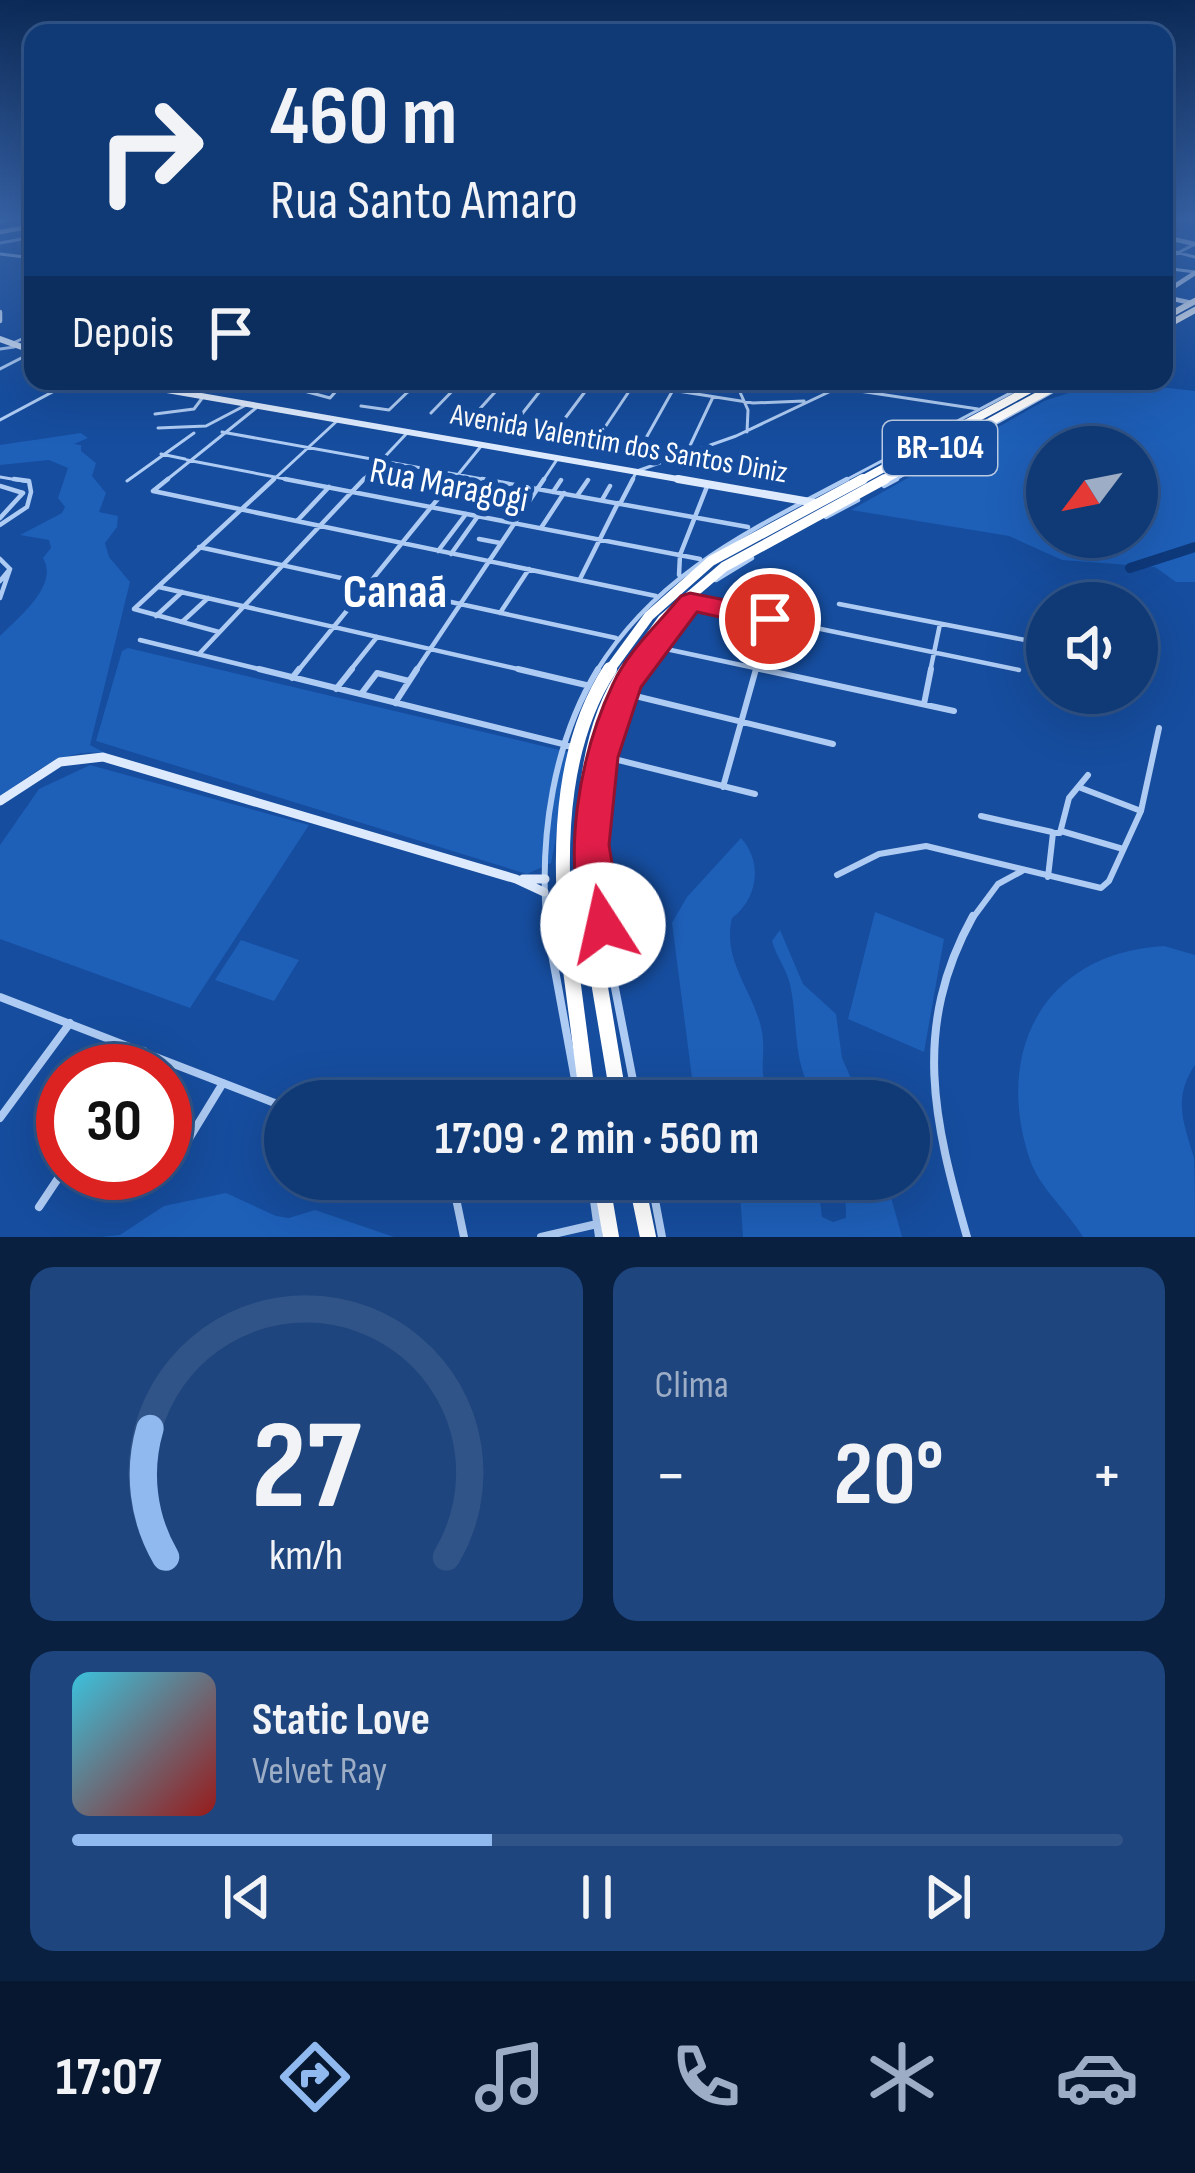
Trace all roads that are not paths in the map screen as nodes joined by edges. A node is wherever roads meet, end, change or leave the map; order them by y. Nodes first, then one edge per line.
1 (0, 312) edge
2 (0, 321) edge
3 (0, 339) edge
4 (24, 340) edge
5 (16, 345) junction
6 (24, 348) edge
7 (0, 349) edge
8 (54, 390) edge
9 (159, 390) edge
10 (180, 390) edge
11 (196, 390) edge
12 (296, 390) edge
13 (339, 390) edge
14 (398, 390) edge
15 (453, 390) edge
16 (497, 390) edge
17 (541, 390) edge
18 (586, 390) edge
19 (630, 390) edge
20 (673, 390) joint
21 (740, 390) edge
22 (823, 390) edge
23 (849, 390) edge
24 (1022, 390) edge
25 (1046, 390) edge
26 (1054, 390) edge
27 (408, 392) joint
28 (175, 393) junction
29 (189, 395) junction
30 (203, 397) junction
31 (713, 397) junction
32 (745, 401) junction
33 (810, 401) junction
34 (250, 402) junction
35 (361, 406) dead end
36 (290, 411) junction
37 (0, 412) edge
38 (19, 413) junction
39 (430, 413) dead end
40 (155, 414) dead end
41 (981, 417) junction
42 (1009, 418) junction
43 (0, 420) edge
44 (338, 420) junction
45 (958, 420) joint
46 (468, 422) dead end
47 (158, 428) dead end
48 (510, 429) dead end
49 (222, 432) junction
50 (408, 432) junction
51 (747, 432) junction
52 (194, 433) dead end
53 (551, 437) dead end
54 (482, 445) junction
55 (593, 446) dead end
56 (308, 448) junction
57 (688, 452) junction
58 (161, 454) junction
59 (637, 454) dead end
60 (899, 455) junction
61 (558, 458) junction
62 (187, 459) junction
63 (381, 461) junction
64 (914, 462) junction
65 (869, 467) junction
66 (883, 467) junction
67 (637, 471) junction
68 (908, 472) junction
69 (457, 474) junction
70 (0, 477) edge
71 (276, 478) junction
72 (561, 480) dead end
73 (587, 480) dead end
74 (127, 481) dead end
75 (708, 484) junction
76 (0, 486) edge
77 (610, 486) dead end
78 (329, 487) junction
79 (536, 489) junction
80 (31, 492) junction
81 (353, 492) junction
82 (553, 492) junction
83 (23, 494) junction
84 (564, 494) junction
85 (578, 496) junction
86 (832, 499) junction
87 (602, 500) junction
88 (811, 502) junction
89 (619, 504) junction
90 (430, 507) junction
91 (240, 511) junction
92 (466, 514) junction
93 (478, 516) junction
94 (696, 517) junction
95 (783, 517) junction
96 (0, 519) edge
97 (297, 521) junction
98 (514, 523) junction
99 (320, 526) junction
100 (541, 528) junction
101 (752, 528) junction
102 (794, 534) junction
103 (479, 539) dead end
104 (770, 539) junction
105 (599, 540) junction
106 (402, 543) junction
107 (500, 543) junction
108 (739, 545) junction
109 (199, 547) junction
110 (717, 548) junction
111 (438, 551) junction
112 (451, 554) junction
113 (680, 555) junction
114 (0, 559) edge
115 (701, 559) junction
116 (488, 561) junction
117 (282, 566) junction
118 (529, 569) junction
119 (7, 572) edge
120 (679, 575) junction
121 (579, 580) junction
122 (0, 581) edge
123 (366, 586) junction
124 (159, 587) junction
125 (182, 592) junction
126 (656, 596) junction
127 (0, 598) edge
128 (208, 598) junction
129 (690, 602) junction
130 (459, 604) junction
131 (839, 604) dead end
132 (243, 606) junction
133 (500, 613) junction
134 (156, 616) junction
135 (770, 619) junction
136 (182, 622) junction
137 (940, 623) junction
138 (333, 627) junction
139 (219, 632) junction
140 (377, 638) junction
141 (616, 638) junction
142 (140, 640) dead end
143 (1026, 640) edge
144 (652, 646) junction
145 (430, 649) junction
146 (934, 652) junction
147 (199, 654) junction
148 (758, 668) junction
149 (1019, 670) dead end
150 (292, 678) junction
151 (409, 681) junction
152 (588, 686) junction
153 (336, 689) junction
154 (623, 693) junction
155 (360, 695) junction
156 (394, 704) junction
157 (923, 704) junction
158 (954, 711) dead end
159 (744, 722) junction
160 (1160, 728) dead end
161 (833, 744) dead end
162 (570, 746) junction
163 (602, 757) junction
164 (1088, 776) dead end
165 (723, 787) junction
166 (1081, 788) junction
167 (754, 794) dead end
168 (0, 800) edge
169 (1141, 811) junction
170 (981, 816) dead end
171 (1057, 832) junction
172 (1123, 849) junction
173 (1022, 871) junction
174 (837, 875) dead end
175 (1048, 877) junction
176 (544, 885) junction
177 (0, 997) edge
178 (70, 1023) junction
179 (126, 1044) edge
180 (578, 1065) junction
181 (192, 1070) edge
182 (578, 1080) edge
183 (583, 1080) edge
184 (616, 1080) edge
185 (633, 1080) edge
186 (224, 1083) junction
187 (264, 1099) edge
188 (0, 1118) edge
189 (192, 1135) edge
190 (44, 1200) edge
191 (456, 1200) edge
192 (596, 1200) edge
193 (603, 1200) edge
194 (640, 1200) edge
195 (655, 1200) edge
196 (39, 1207) dead end
197 (604, 1231) edge
198 (464, 1237) edge
199 (541, 1237) edge
200 (599, 1237) edge
201 (648, 1237) edge
202 (662, 1237) edge
203 (967, 1237) edge

1 - 2 street
3 - 5 street
4 - 5 street
5 - 6 street
5 - 7 street
8 - 38 street
9 - 28 street, Avenida Valentim dos Santos Diniz
10 - 28 street
11 - 29 street
12 - 13 street
14 - 27 street
15 - 39 street
16 - 46 street
17 - 48 street
18 - 53 street
19 - 55 street
20 - 31 street
20 - 59 street
21 - 32 street
22 - 33 street
23 - 41 street
24 - 41 highway, BR-104
25 - 41 highway, BR-104
26 - 42 street
27 - 35 street
28 - 29 street, Avenida Valentim dos Santos Diniz
29 - 30 street, Avenida Valentim dos Santos Diniz
30 - 34 street, Avenida Valentim dos Santos Diniz
30 - 40 street
31 - 32 street
31 - 57 street
32 - 33 street
32 - 51 street
33 - 51 street
34 - 36 street, Avenida Valentim dos Santos Diniz
34 - 47 street
36 - 44 street, Avenida Valentim dos Santos Diniz
36 - 49 street
37 - 38 street
38 - 43 street
41 - 42 highway
41 - 45 highway
41 - 60 highway, BR-104
41 - 64 highway, BR-104
42 - 68 street
44 - 50 street, Avenida Valentim dos Santos Diniz
44 - 56 street
45 - 60 street
49 - 56 street
49 - 62 street
50 - 54 street, Avenida Valentim dos Santos Diniz
50 - 63 street
51 - 57 street
52 - 58 street
54 - 61 street, Avenida Valentim dos Santos Diniz
54 - 69 street
56 - 63 street
56 - 71 street
57 - 67 street
58 - 62 street, Rua Maragogi
58 - 74 street
60 - 65 street
60 - 66 highway, BR-104
61 - 67 street, Avenida Valentim dos Santos Diniz
61 - 79 street
62 - 71 street, Rua Maragogi
62 - 91 street
63 - 69 street
63 - 81 street
64 - 68 highway
64 - 86 highway, BR-104
65 - 66 highway
65 - 86 street
66 - 86 highway, BR-104
67 - 75 street, Avenida Valentim dos Santos Diniz
67 - 89 street
68 - 102 street
69 - 79 street
69 - 90 street
70 - 80 street
71 - 78 street, Rua Maragogi
71 - 91 street
72 - 82 street
73 - 85 street
75 - 88 street, Avenida Valentim dos Santos Diniz
75 - 94 street
76 - 83 street
77 - 87 street
78 - 81 street, Rua Maragogi
78 - 97 street
79 - 82 street
79 - 98 street
80 - 83 street
80 - 96 street
81 - 90 street, Rua Maragogi
81 - 99 street
82 - 84 street
83 - 96 street
84 - 85 street
84 - 100 street
85 - 87 street
86 - 88 highway, BR-104
86 - 104 highway, BR-104
87 - 89 street
88 - 95 highway, BR-104
89 - 94 street
89 - 105 street
90 - 92 street, Rua Maragogi
90 - 106 street
91 - 97 street
91 - 109 street
92 - 93 street, Rua Maragogi
92 - 111 street
93 - 98 street, Rua Maragogi
93 - 112 street
94 - 101 street
94 - 113 street
95 - 101 street
95 - 108 highway, BR-104
97 - 99 street
98 - 100 street, Rua Maragogi
98 - 107 street
99 - 106 street
99 - 117 street
100 - 105 street, Rua Maragogi
101 - 110 street
102 - 104 street
102 - 129 street
103 - 107 street
104 - 184 highway, BR-104
105 - 113 street, Rua Maragogi
105 - 121 street
106 - 111 street
106 - 123 street
107 - 116 street
108 - 110 highway
108 - 162 highway, BR-104
109 - 117 street
109 - 124 street
110 - 115 street
111 - 112 street
112 - 116 street
113 - 115 street, Rua Maragogi
113 - 120 street
114 - 119 street
115 - 120 street
116 - 118 street
116 - 130 street
117 - 123 street
117 - 132 street
118 - 121 street
118 - 133 street
119 - 122 street
119 - 127 street
120 - 126 street
121 - 126 street
123 - 130 street
123 - 138 street
124 - 125 street
124 - 134 street
125 - 128 street
125 - 134 street
126 - 141 street
128 - 132 street
128 - 136 street
129 - 135 street
129 - 144 street
130 - 133 street
130 - 145 street
131 - 137 street
132 - 138 street
132 - 139 street
133 - 141 street
134 - 136 street
135 - 146 street
135 - 148 street
136 - 139 street
137 - 143 street
137 - 146 street
138 - 140 street
138 - 150 street
139 - 147 street
140 - 145 street
140 - 153 street
141 - 152 street
142 - 147 street
144 - 148 street
144 - 154 street
145 - 151 street
145 - 152 street
146 - 149 street
146 - 157 street
147 - 150 street
148 - 157 street
148 - 159 street
150 - 153 street
151 - 155 street
151 - 156 street
152 - 162 street
153 - 155 street
154 - 159 street
154 - 163 street
155 - 156 street
156 - 162 street
157 - 158 street
159 - 161 street
159 - 165 street
160 - 169 street
162 - 176 street
162 - 180 highway, BR-104
163 - 165 street
163 - 185 street
164 - 166 street
165 - 167 street
166 - 169 street
166 - 171 street
168 - 176 street
169 - 172 street
170 - 171 street
171 - 172 street
171 - 175 street
172 - 175 street
173 - 174 street
173 - 175 street
173 - 203 street
176 - 180 street
177 - 178 street
178 - 179 street
178 - 188 street
180 - 182 street
180 - 183 highway, BR-104
181 - 186 street
186 - 187 street
186 - 189 street
190 - 196 street
191 - 198 street
192 - 197 street
193 - 197 highway
194 - 201 highway
195 - 202 street
197 - 199 street
197 - 200 street

